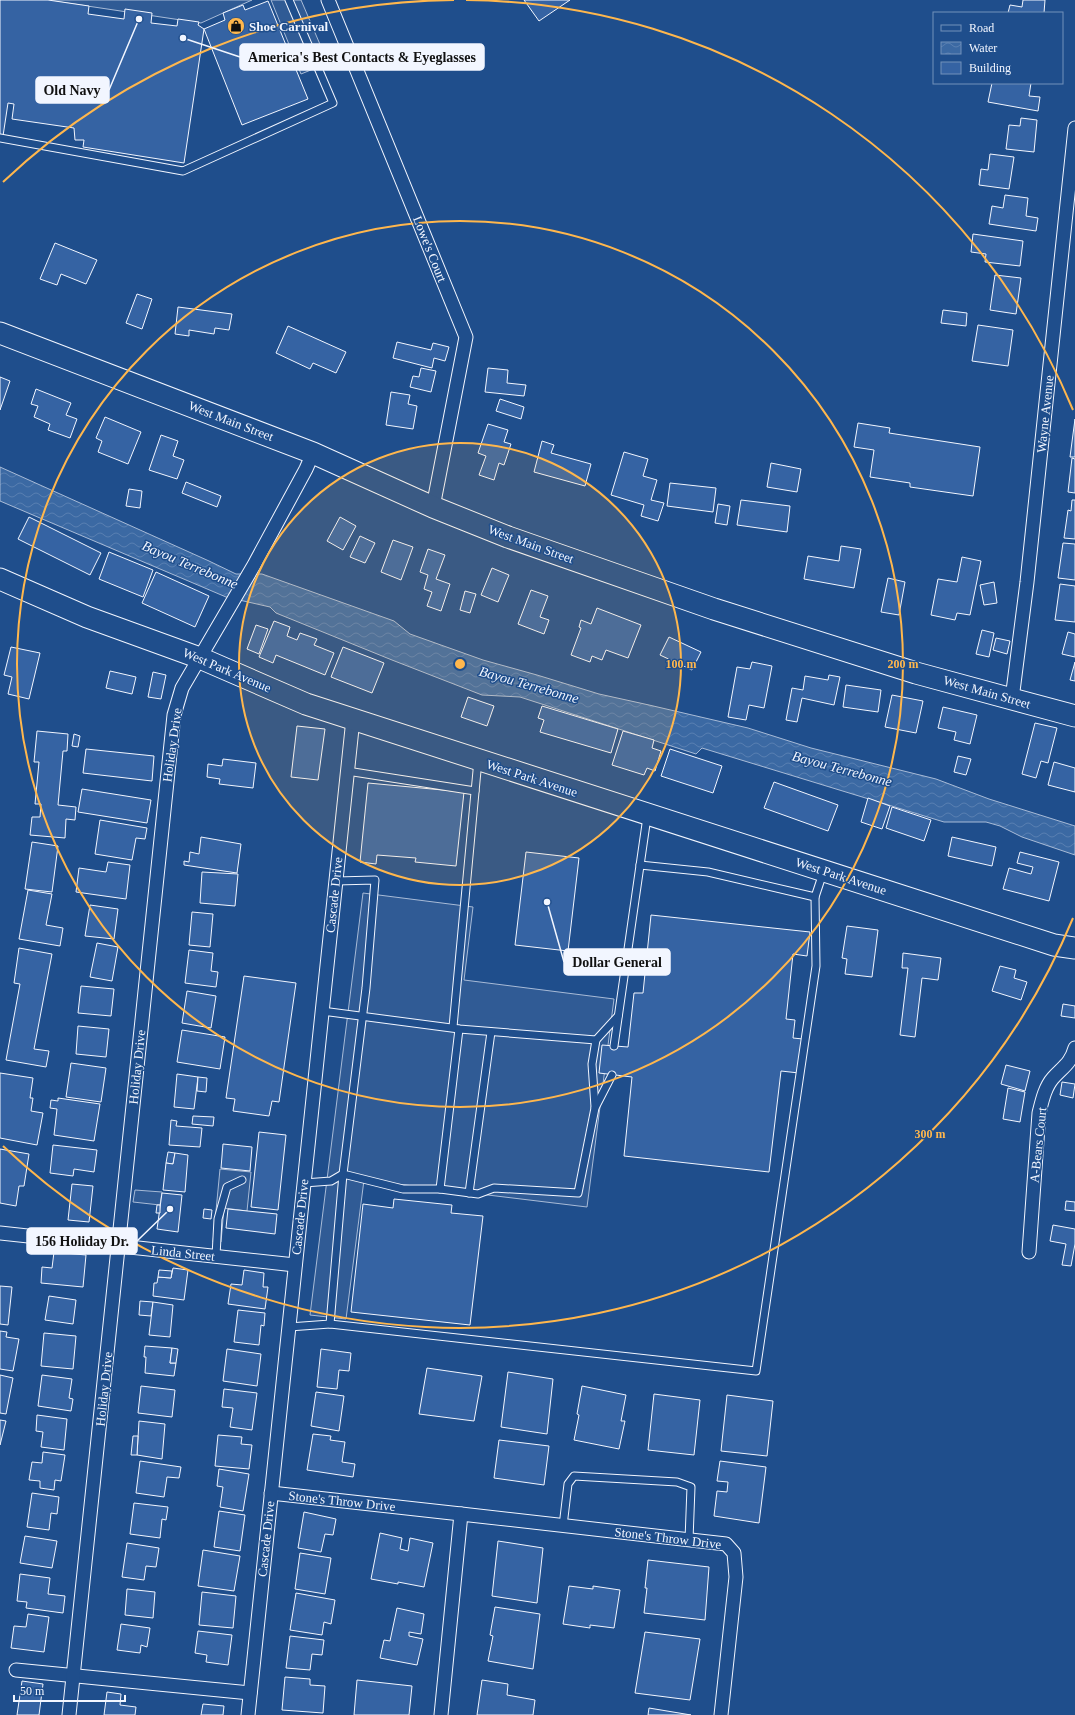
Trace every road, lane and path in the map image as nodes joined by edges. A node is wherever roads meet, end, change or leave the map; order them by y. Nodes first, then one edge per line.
1 (290, 0) edge
2 (328, 0) edge
3 (1075, 128) edge
4 (0, 138) edge
5 (0, 333) edge
6 (313, 453) junction
7 (433, 507) junction
8 (0, 579) edge
9 (200, 658) junction
10 (1012, 699) junction
11 (1075, 716) edge
12 (353, 719) junction
13 (478, 760) junction
14 (347, 771) junction
15 (475, 791) junction
16 (648, 814) junction
17 (640, 865) junction
18 (823, 871) junction
19 (336, 881) junction
20 (816, 897) junction
21 (1075, 948) edge
22 (322, 1011) junction
23 (618, 1016) junction
24 (362, 1017) junction
25 (456, 1028) junction
26 (491, 1032) junction
27 (596, 1040) junction
28 (614, 1046) dead end
29 (1075, 1048) edge
30 (612, 1075) dead end
31 (595, 1108) junction
32 (343, 1174) junction
33 (242, 1180) dead end
34 (304, 1183) junction
35 (440, 1189) junction
36 (469, 1193) junction
37 (0, 1233) edge
38 (119, 1246) junction
39 (1029, 1252) dead end
40 (216, 1256) junction
41 (295, 1265) junction
42 (330, 1324) junction
43 (289, 1327) junction
44 (271, 1493) junction
45 (461, 1514) junction
46 (563, 1526) junction
47 (689, 1540) junction
48 (16, 1670) dead end
49 (74, 1676) junction
50 (250, 1693) junction
51 (69, 1715) edge
52 (248, 1715) edge
53 (441, 1715) edge
54 (721, 1715) edge

1 - 4 lane
2 - 7 street, Lowe's Court
3 - 10 street, Wayne Avenue
5 - 6 main road, West Main Street
6 - 7 main road, West Main Street
6 - 9 street, Holiday Drive
7 - 10 main road, West Main Street
8 - 9 main road, West Park Avenue
9 - 12 main road, West Park Avenue
9 - 38 street, Holiday Drive
10 - 11 main road, West Main Street
12 - 13 main road, West Park Avenue
12 - 14 street, Cascade Drive
13 - 15 lane
13 - 16 main road, West Park Avenue
14 - 15 lane
14 - 19 street, Cascade Drive
15 - 25 lane
16 - 17 lane
16 - 18 main road, West Park Avenue
17 - 20 lane
17 - 23 lane
18 - 20 lane
18 - 21 main road, West Park Avenue
19 - 22 street, Cascade Drive
19 - 24 lane
20 - 42 lane
22 - 24 lane
22 - 34 street, Cascade Drive
23 - 27 lane
23 - 28 lane
24 - 25 lane
24 - 32 lane
25 - 26 lane
25 - 35 lane
26 - 27 lane
26 - 36 lane
27 - 31 lane
29 - 39 street, A-Bears Court
30 - 31 lane
31 - 36 lane
32 - 34 lane
32 - 35 lane
32 - 42 lane
33 - 40 lane
34 - 41 street, Cascade Drive
35 - 36 lane
37 - 38 street, Linda Street
38 - 40 street, Linda Street
38 - 49 street, Holiday Drive
40 - 41 street, Linda Street
41 - 43 street, Cascade Drive
42 - 43 lane
43 - 44 street, Cascade Drive
44 - 45 street, Stone's Throw Drive
44 - 50 street, Cascade Drive
45 - 46 street, Stone's Throw Drive
45 - 53 street
46 - 47 street, Stone's Throw Drive
46 - 47 lane
47 - 54 street, Stone's Throw Drive
48 - 49 street
49 - 50 street
49 - 51 street, Holiday Drive
50 - 52 street, Cascade Drive

